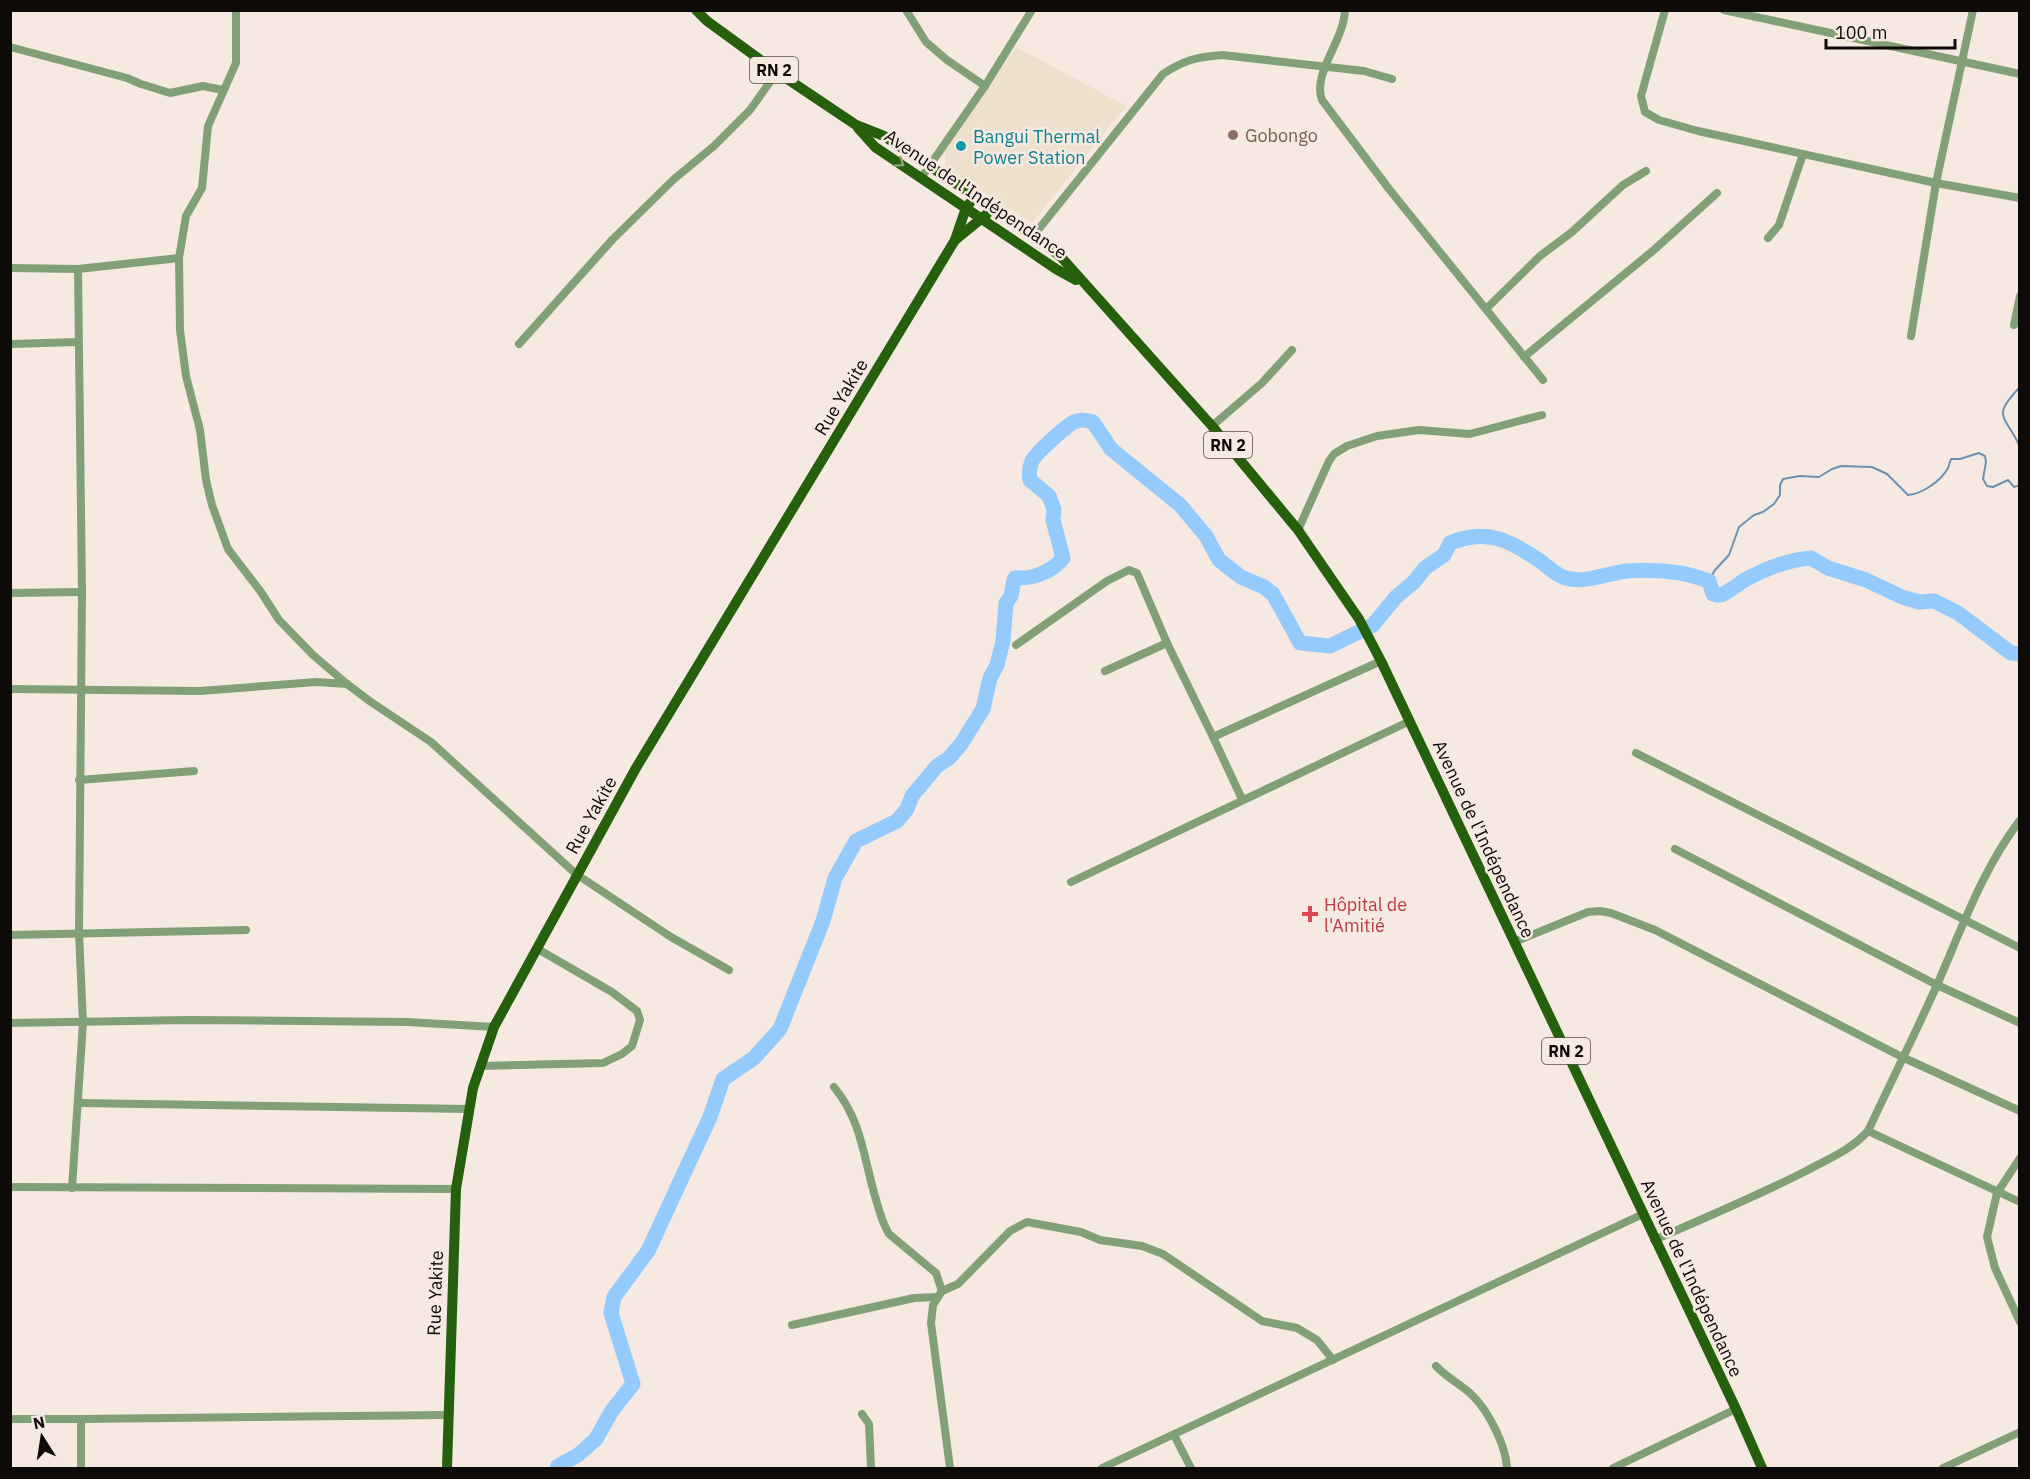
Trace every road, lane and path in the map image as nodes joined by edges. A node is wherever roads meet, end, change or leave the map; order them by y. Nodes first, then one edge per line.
1 (236, 10) edge
2 (696, 10) edge
3 (906, 10) edge
4 (1032, 10) edge
5 (1345, 10) edge
6 (1665, 10) edge
7 (1724, 10) edge
8 (1973, 10) edge
9 (1741, 12) edge
10 (10, 47) edge
11 (1962, 62) junction
12 (1324, 68) junction
13 (777, 72) junction
14 (2019, 74) edge
15 (1392, 79) dead end
16 (985, 86) junction
17 (223, 90) junction
18 (856, 125) junction
19 (1803, 154) junction
20 (929, 166) junction
21 (1646, 171) dead end
22 (921, 178) junction
23 (1936, 183) junction
24 (1717, 194) dead end
25 (975, 196) junction
26 (2019, 198) edge
27 (992, 207) junction
28 (966, 208) junction
29 (983, 219) junction
30 (1034, 236) junction
31 (1768, 238) dead end
32 (955, 240) junction
33 (179, 258) junction
34 (10, 267) edge
35 (78, 269) junction
36 (1083, 284) junction
37 (2019, 296) edge
38 (1486, 309) junction
39 (2014, 325) dead end
40 (1911, 336) dead end
41 (78, 342) junction
42 (10, 344) edge
43 (519, 344) dead end
44 (1292, 350) dead end
45 (1524, 357) junction
46 (1543, 380) dead end
47 (1542, 415) dead end
48 (1212, 426) junction
49 (1298, 530) junction
50 (82, 592) junction
51 (10, 593) edge
52 (1167, 643) junction
53 (1016, 645) dead end
54 (1381, 661) junction
55 (1105, 671) dead end
56 (347, 684) junction
57 (10, 689) edge
58 (82, 690) junction
59 (1410, 720) junction
60 (1213, 737) junction
61 (1636, 753) dead end
62 (194, 771) dead end
63 (80, 780) junction
64 (1242, 799) junction
65 (2019, 820) edge
66 (1675, 849) dead end
67 (576, 874) junction
68 (1071, 882) dead end
69 (1964, 920) junction
70 (246, 930) dead end
71 (79, 933) junction
72 (10, 935) edge
73 (1514, 942) junction
74 (536, 948) junction
75 (2019, 948) edge
76 (729, 970) dead end
77 (1937, 985) junction
78 (10, 1023) edge
79 (83, 1023) junction
80 (2019, 1023) edge
81 (494, 1027) junction
82 (1902, 1057) junction
83 (481, 1065) junction
84 (834, 1087) dead end
85 (79, 1102) junction
86 (469, 1109) junction
87 (2019, 1111) edge
88 (1868, 1131) junction
89 (2019, 1158) edge
90 (10, 1187) edge
91 (72, 1188) junction
92 (456, 1189) junction
93 (1997, 1193) junction
94 (2019, 1202) edge
95 (1643, 1214) junction
96 (1654, 1240) junction
97 (940, 1294) junction
98 (2019, 1322) edge
99 (792, 1325) dead end
100 (1333, 1360) junction
101 (1436, 1366) dead end
102 (1736, 1408) junction
103 (862, 1414) dead end
104 (448, 1415) junction
105 (10, 1419) edge
106 (81, 1419) junction
107 (2019, 1432) edge
108 (1174, 1435) junction
109 (1114, 1466) edge
110 (81, 1468) edge
111 (447, 1468) edge
112 (871, 1468) edge
113 (950, 1468) edge
114 (1102, 1468) edge
115 (1191, 1468) edge
116 (1507, 1468) edge
117 (1613, 1468) edge
118 (1762, 1468) edge
119 (1942, 1468) edge

1 - 17 street
2 - 13 main road, Avenue de l'Indépendance / RN 2
3 - 16 street
4 - 16 street
5 - 12 street
6 - 19 street
7 - 9 street
8 - 11 street
9 - 11 street
10 - 17 street
11 - 14 street
11 - 23 street
12 - 15 street
12 - 30 street
12 - 38 street
13 - 18 main road, Avenue de l'Indépendance / RN 2
13 - 43 street
16 - 20 street
17 - 33 street
18 - 20 main road, Avenue de l'Indépendance / RN 2
18 -> 22 main road, Avenue de l'Indépendance / RN 2
19 - 23 street
19 - 31 street
20 - 22 street
20 - 25 main road, Avenue de l'Indépendance / RN 2
21 - 38 street
22 - 28 main road, Avenue de l'Indépendance / RN 2
23 - 26 street
23 - 40 street
24 - 45 street
25 - 27 main road, Avenue de l'Indépendance / RN 2
25 - 28 main road, Rue Yakite
27 - 29 main road, Rue Yakite
27 - 30 main road, Avenue de l'Indépendance / RN 2
28 - 29 main road, Avenue de l'Indépendance / RN 2
28 - 32 main road, Rue Yakite
29 - 32 main road, Rue Yakite
29 - 36 main road, Avenue de l'Indépendance / RN 2
30 - 36 main road, Avenue de l'Indépendance / RN 2
32 - 67 main road, Rue Yakite
33 - 35 street
33 - 56 street
34 - 35 street
35 - 41 street
36 - 48 main road, Avenue de l'Indépendance / RN 2
37 - 39 street
38 - 45 street
41 - 42 street
41 - 50 street
44 - 48 street
45 - 46 street
47 - 49 street
48 - 49 main road, Avenue de l'Indépendance / RN 2
49 - 54 main road, Avenue de l'Indépendance / RN 2
50 - 51 street
50 - 58 street
52 - 53 street
52 - 55 street
52 - 60 street
54 - 59 main road, Avenue de l'Indépendance / RN 2
54 - 60 street
56 - 58 street
56 - 67 street
57 - 58 street
58 - 63 street
59 - 64 street
59 - 73 main road, Avenue de l'Indépendance / RN 2
60 - 64 street
61 - 69 street
62 - 63 street
63 - 71 street
64 - 68 street
65 - 69 street
66 - 77 street
67 - 74 main road, Rue Yakite
67 - 76 street
69 - 75 street
69 - 77 street
70 - 71 street
71 - 72 street
71 - 79 street
73 - 82 street
73 - 95 main road, Avenue de l'Indépendance / RN 2
74 - 81 main road, Rue Yakite
74 - 83 street
77 - 80 street
77 - 82 street
78 - 79 street
79 - 81 street
79 - 85 street
81 - 83 main road, Rue Yakite
82 - 87 street
82 - 88 street
83 - 86 main road, Rue Yakite
84 - 97 street
85 - 86 street
85 - 91 street
86 - 92 main road, Rue Yakite
88 - 93 street
88 - 96 street
89 - 93 street
90 - 91 street
91 - 92 street
92 - 104 main road, Rue Yakite
93 - 94 street
93 - 98 street
95 - 96 main road, Avenue de l'Indépendance / RN 2
95 - 100 street
96 - 102 main road, Avenue de l'Indépendance / RN 2
97 - 99 street
97 - 100 street
97 - 113 street
100 - 108 street
101 - 116 street
102 - 117 street
102 - 118 main road, Avenue de l'Indépendance / RN 2
103 - 112 street
104 - 106 street
104 - 111 main road, Rue Yakite
105 - 106 street
106 - 110 street
107 - 119 street
108 - 109 street
108 - 115 street
109 - 114 street

